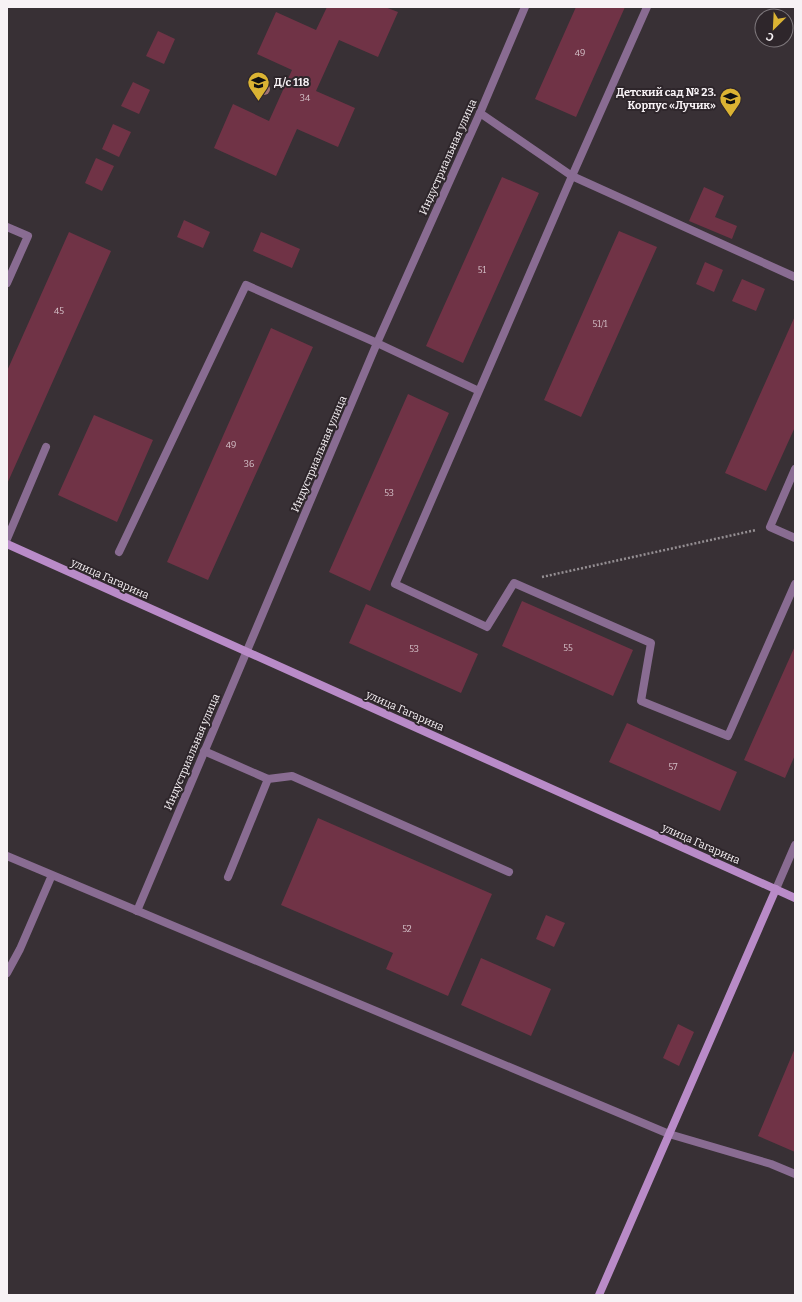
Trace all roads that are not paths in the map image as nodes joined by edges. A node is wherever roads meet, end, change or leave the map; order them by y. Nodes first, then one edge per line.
1 (525, 7) edge
2 (647, 7) edge
3 (480, 113) junction
4 (572, 176) junction
5 (7, 226) edge
6 (795, 277) edge
7 (7, 283) edge
8 (377, 343) junction
9 (479, 391) junction
10 (46, 447) dead end
11 (795, 470) edge
12 (795, 538) edge
13 (7, 539) edge
14 (7, 544) edge
15 (119, 552) dead end
16 (795, 584) edge
17 (246, 652) junction
18 (204, 752) junction
19 (268, 779) junction
20 (795, 845) edge
21 (7, 856) edge
22 (509, 872) dead end
23 (52, 875) junction
24 (228, 877) dead end
25 (776, 889) junction
26 (795, 898) edge
27 (137, 911) junction
28 (7, 972) edge
29 (669, 1134) junction
30 (795, 1174) edge
31 (599, 1295) edge

1 - 3 street, Индустриальная улица
2 - 4 street
3 - 4 street
3 - 8 street, Индустриальная улица
4 - 6 street
4 - 9 street
5 - 7 street
8 - 9 street
8 - 15 street
8 - 17 street, Индустриальная улица
9 - 16 street
10 - 13 street
11 - 12 street
14 - 17 main road, улица Гагарина
17 - 18 street, Индустриальная улица
17 - 25 main road, улица Гагарина
18 - 19 street
18 - 27 street, Индустриальная улица
19 - 22 street
19 - 24 street
20 - 25 street
21 - 23 street
23 - 27 street
23 - 28 street
25 - 26 main road, улица Гагарина
25 - 29 main road
27 - 29 street
29 - 30 street
29 - 31 main road

